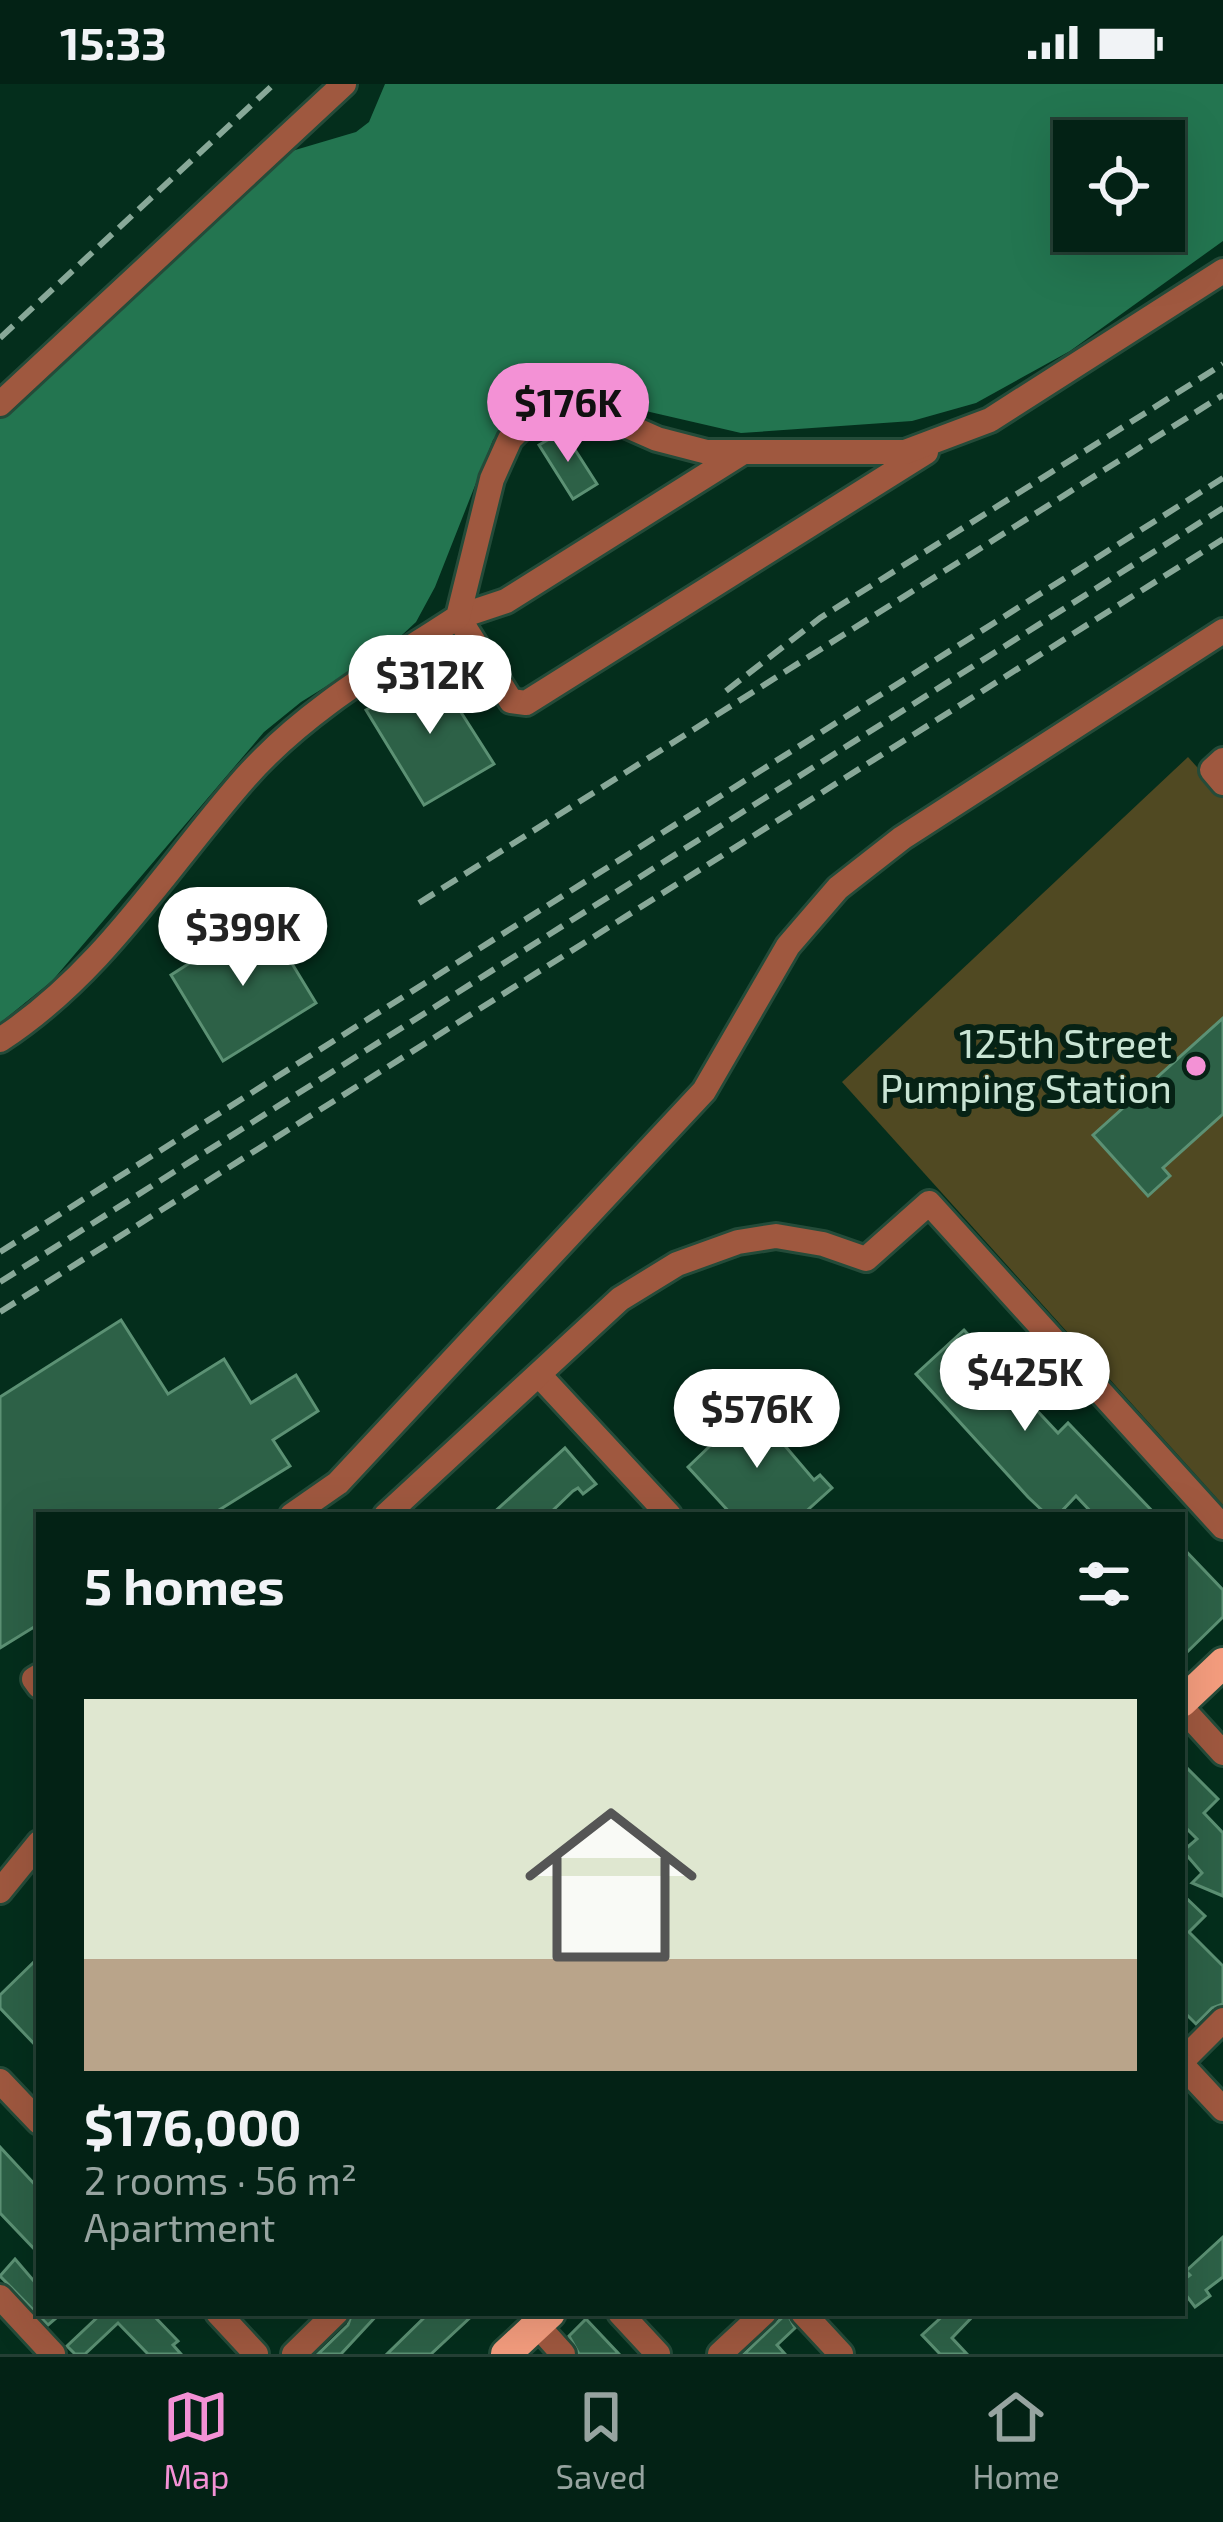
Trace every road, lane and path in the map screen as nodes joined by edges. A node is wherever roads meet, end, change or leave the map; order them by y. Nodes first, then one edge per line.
1 (344, 84) edge
2 (1223, 271) edge
3 (0, 404) edge
4 (946, 440) junction
5 (742, 452) junction
6 (458, 617) junction
7 (1223, 631) edge
8 (0, 1040) edge
9 (540, 1376) junction
10 (297, 1512) edge
11 (389, 1512) edge
12 (661, 1512) edge
13 (1223, 1527) edge
14 (1223, 1663) edge
15 (1185, 1702) edge
16 (1185, 1709) edge
17 (1223, 1753) edge
18 (36, 1847) edge
19 (0, 1891) edge
20 (1223, 2020) edge
21 (1185, 2060) edge
22 (1185, 2066) edge
23 (0, 2081) edge
24 (1223, 2109) edge
25 (36, 2119) edge
26 (0, 2297) edge
27 (221, 2316) edge
28 (333, 2316) edge
29 (623, 2316) edge
30 (761, 2316) edge
31 (806, 2316) edge
32 (544, 2319) edge
33 (53, 2354) edge
34 (256, 2354) edge
35 (294, 2354) edge
36 (506, 2354) edge
37 (563, 2354) edge
38 (658, 2354) edge
39 (720, 2354) edge
40 (841, 2354) edge

1 - 3 street
2 - 4 street
4 - 5 street
4 - 6 street
5 - 6 street
5 - 6 street
6 - 8 street
7 - 10 street
9 - 11 street
9 - 12 street
9 - 13 street
14 - 15 main road
16 - 17 street
18 - 19 street
20 - 21 street
22 - 24 street
23 - 25 street
26 - 33 street
27 - 34 street
28 - 35 street
29 - 38 street
30 - 39 street
31 - 40 street
32 - 36 main road
32 - 37 street

